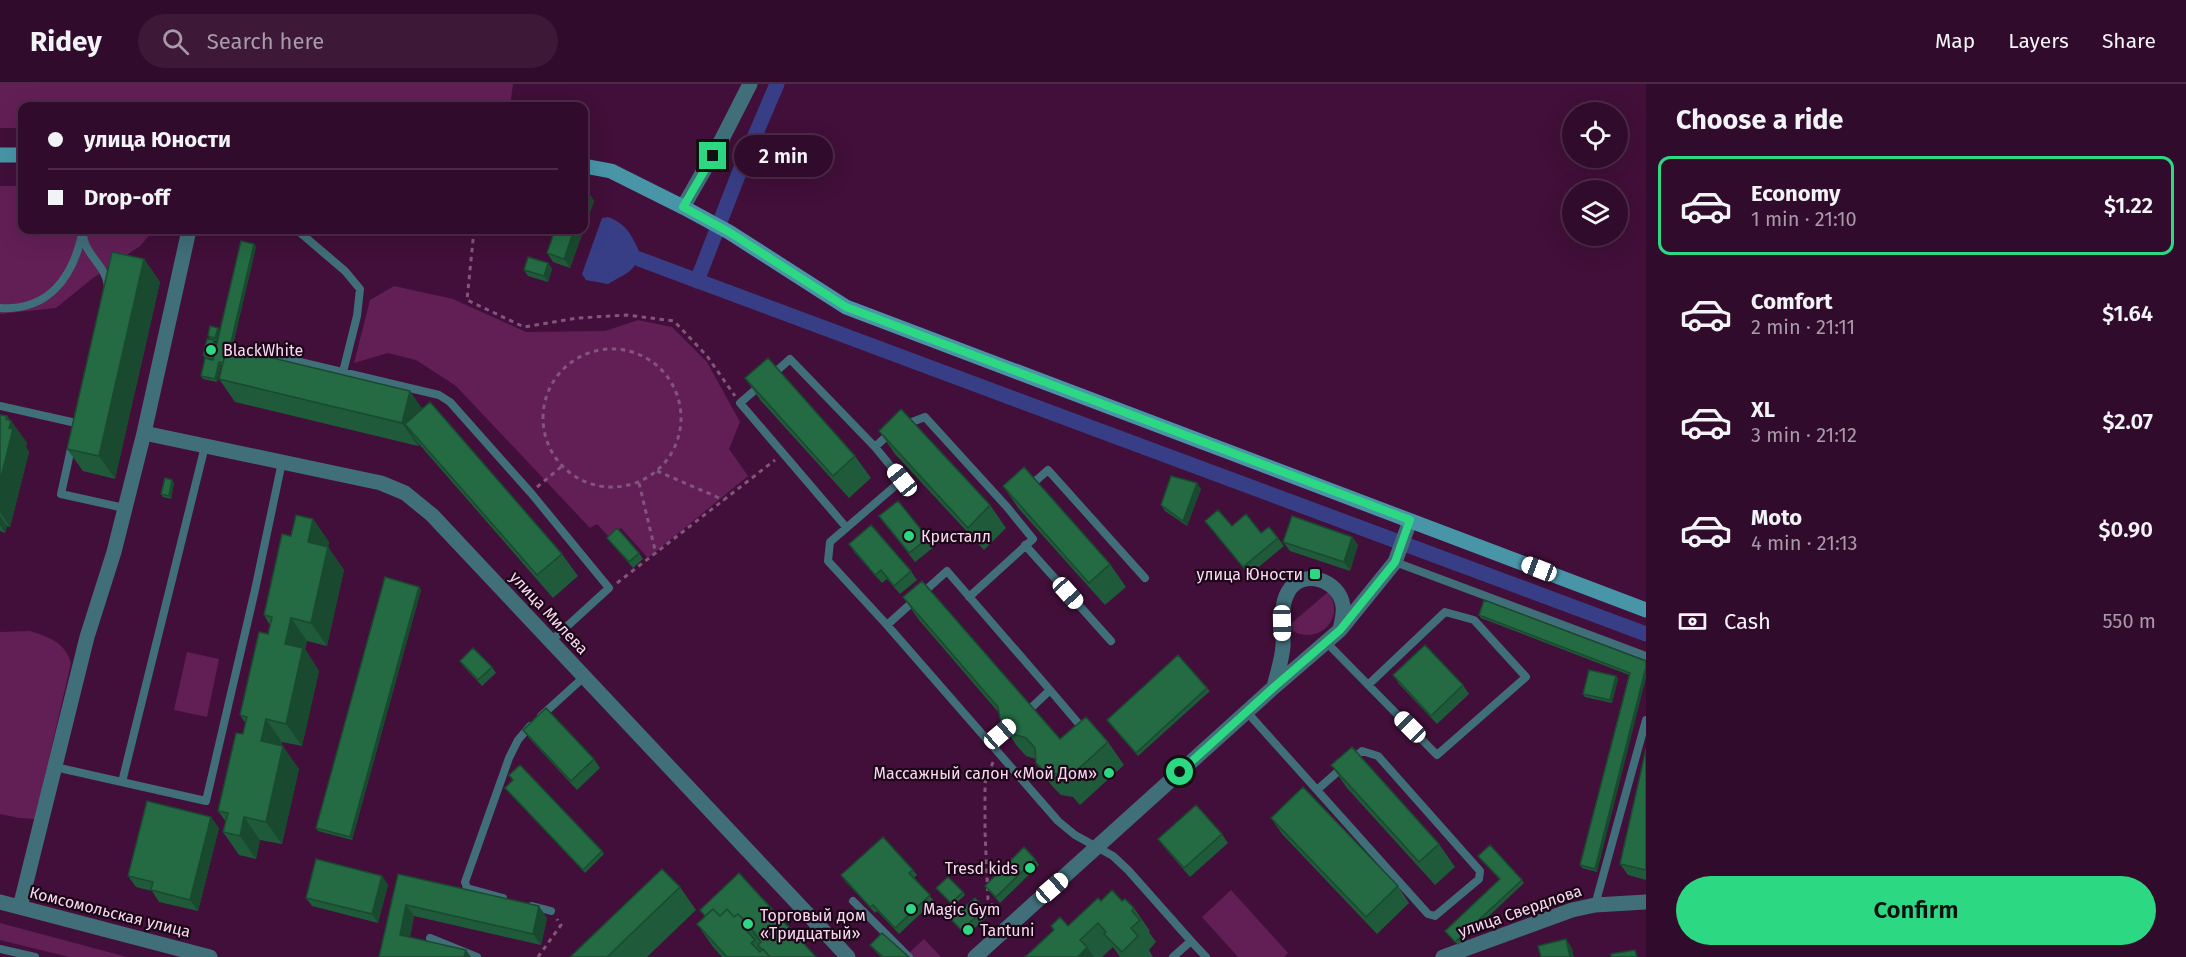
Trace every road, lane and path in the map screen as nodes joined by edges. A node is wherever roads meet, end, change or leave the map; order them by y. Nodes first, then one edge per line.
1 (750, 84) edge
2 (0, 155) edge
3 (18, 155) edge
4 (588, 167) edge
5 (683, 207) junction
6 (82, 234) edge
7 (83, 234) edge
8 (188, 234) edge
9 (302, 234) edge
10 (474, 234) edge
11 (105, 299) edge
12 (0, 308) edge
13 (279, 357) edge
14 (343, 372) junction
15 (740, 403) junction
16 (0, 406) edge
17 (79, 412) edge
18 (76, 423) junction
19 (144, 433) junction
20 (205, 446) junction
21 (875, 447) junction
22 (783, 453) junction
23 (282, 462) junction
24 (561, 467) junction
25 (657, 471) junction
26 (639, 483) junction
27 (1023, 492) edge
28 (531, 493) junction
29 (1015, 499) edge
30 (724, 501) junction
31 (1007, 507) junction
32 (124, 508) junction
33 (1409, 524) junction
34 (846, 526) junction
35 (1025, 546) junction
36 (656, 554) junction
37 (1397, 560) junction
38 (1145, 578) dead end
39 (609, 588) junction
40 (969, 597) junction
41 (1646, 610) edge
42 (887, 625) junction
43 (1340, 630) junction
44 (551, 641) junction
45 (1111, 641) dead end
46 (1326, 642) junction
47 (1646, 656) edge
48 (584, 677) junction
49 (1368, 685) junction
50 (1274, 687) junction
51 (1050, 690) junction
52 (1030, 709) edge
53 (1246, 712) junction
54 (1646, 720) edge
55 (1010, 726) edge
56 (1084, 730) edge
57 (990, 743) junction
58 (997, 752) junction
59 (55, 768) junction
60 (122, 782) junction
61 (1317, 790) junction
62 (1097, 848) junction
63 (509, 900) edge
64 (0, 902) edge
65 (519, 902) edge
66 (854, 902) dead end
67 (1646, 902) edge
68 (1595, 905) junction
69 (20, 907) junction
70 (551, 910) joint
71 (1006, 928) junction
72 (430, 938) dead end
73 (1191, 941) junction
74 (0, 949) edge
75 (35, 957) edge
76 (210, 957) edge
77 (477, 957) edge
78 (538, 957) edge
79 (848, 957) edge
80 (909, 957) edge
81 (975, 957) edge
82 (1173, 957) edge
83 (1206, 957) edge
84 (1443, 957) edge

1 - 5 street
2 - 3 street
4 - 5 street
5 - 33 street
6 - 12 lane
7 - 11 lane
8 - 19 street
9 - 14 lane
10 - 15 path
13 - 14 lane
14 - 28 lane
15 - 21 lane
15 - 22 lane
16 - 18 lane
17 - 18 lane
18 - 32 lane
19 - 20 street, улица Милева
19 - 32 street
20 - 23 street, улица Милева
20 - 60 lane
21 - 31 lane
21 - 34 lane
22 - 30 path
22 - 34 lane
23 - 44 street, улица Милева
23 - 60 lane
24 - 25 path
24 - 26 path
24 - 28 path
25 - 26 path
25 - 30 path
26 - 36 path
27 - 38 lane
28 - 39 lane
29 - 31 lane
30 - 36 path
31 - 35 lane
32 - 59 street
33 - 37 street
33 - 41 street
34 - 42 lane
35 - 40 lane
35 - 45 lane
36 - 39 path
37 - 43 street
37 - 47 lane
39 - 44 lane
40 - 42 lane
40 - 51 lane
42 - 57 lane
43 - 46 street
43 - 50 street
44 - 48 street, улица Милева
46 - 49 lane
46 - 50 street
48 - 63 lane
48 - 79 street, улица Милева
49 - 49 lane
50 - 53 street
51 - 52 lane
51 - 56 lane
53 - 61 lane
53 - 62 street
54 - 68 lane
55 - 57 lane
57 - 58 lane
58 - 62 lane
58 - 71 path
59 - 60 lane
59 - 69 street
61 - 61 lane
62 - 71 street
62 - 73 lane
64 - 69 street, Комсомольская улица
65 - 70 lane
66 - 80 lane
67 - 68 street, улица Свердлова
68 - 84 street, улица Свердлова
69 - 76 street, Комсомольская улица
70 - 78 path
71 - 81 street
72 - 77 lane
73 - 82 lane
73 - 83 lane
74 - 75 lane

